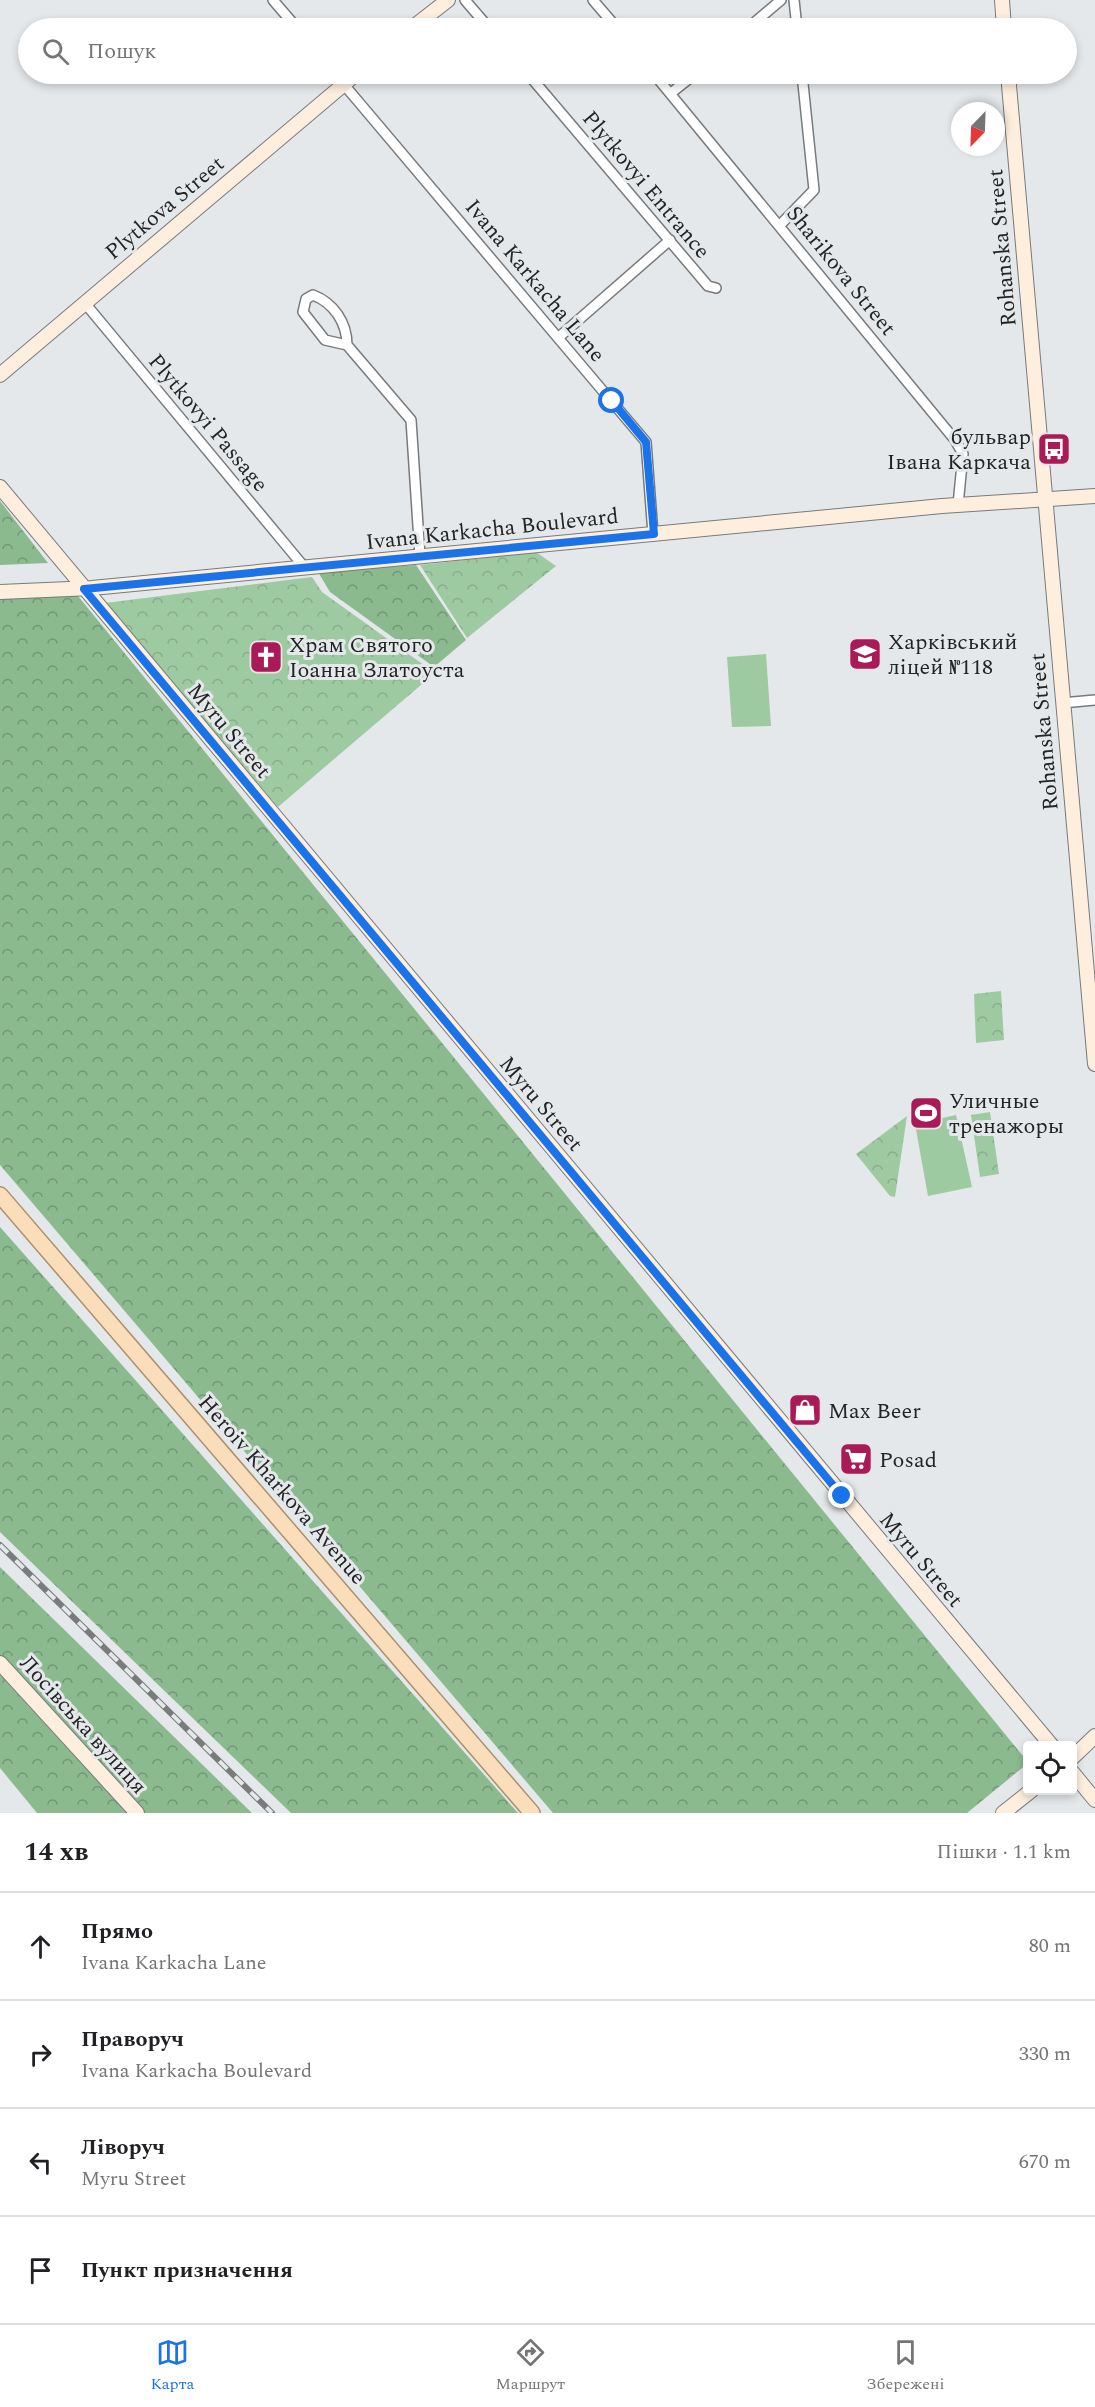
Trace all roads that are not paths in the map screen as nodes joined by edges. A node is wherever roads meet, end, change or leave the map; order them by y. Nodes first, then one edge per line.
1 (273, 0) edge
2 (448, 0) edge
3 (465, 0) edge
4 (594, 0) edge
5 (781, 0) edge
6 (794, 0) edge
7 (1002, 0) edge
8 (288, 18) edge
9 (425, 18) edge
10 (480, 18) edge
11 (609, 18) edge
12 (760, 18) edge
13 (796, 18) edge
14 (1003, 18) edge
15 (333, 84) edge
16 (343, 84) edge
17 (537, 84) edge
18 (663, 84) edge
19 (682, 84) edge
20 (803, 84) edge
21 (1009, 84) edge
22 (671, 93) junction
23 (781, 225) junction
24 (670, 240) junction
25 (716, 288) dead end
26 (84, 302) junction
27 (559, 337) junction
28 (347, 345) junction
29 (0, 375) edge
30 (0, 487) edge
31 (1095, 496) edge
32 (1044, 501) junction
33 (958, 505) junction
34 (654, 534) junction
35 (420, 556) junction
36 (305, 567) junction
37 (84, 589) junction
38 (0, 592) edge
39 (1095, 700) edge
40 (1062, 703) junction
41 (1095, 1064) edge
42 (0, 1195) edge
43 (0, 1663) edge
44 (1095, 1736) edge
45 (1048, 1741) edge
46 (1077, 1753) edge
47 (1077, 1778) edge
48 (1027, 1795) edge
49 (1095, 1800) edge
50 (136, 1813) edge
51 (532, 1813) edge
52 (1003, 1813) edge

1 - 8 street
2 - 9 street
3 - 10 street
4 - 11 street
5 - 12 street
6 - 13 street
7 - 14 street
15 - 26 street, Plytkova Street
16 - 27 street, Ivana Karkacha Lane
17 - 24 street, Plytkovyi Entrance
18 - 22 street, Sharikova Street
19 - 22 street
20 - 23 street
21 - 32 street, Rohanska Street
22 - 23 street, Sharikova Street
23 - 33 street, Sharikova Street
24 - 25 street, Plytkovyi Entrance
24 - 27 street
26 - 29 street, Plytkova Street
26 - 36 street, Plytkovyi Passage
27 - 34 street, Ivana Karkacha Lane
28 - 28 street
28 - 35 street
30 - 37 street, Myru Street
31 - 32 street, Ivana Karkacha Boulevard
32 - 33 street, Ivana Karkacha Boulevard
32 - 40 street, Rohanska Street
33 - 34 street, Ivana Karkacha Boulevard
34 - 35 street, Ivana Karkacha Boulevard
35 - 36 street, Ivana Karkacha Boulevard
36 - 37 street, Ivana Karkacha Boulevard
37 - 38 street, Ivana Karkacha Boulevard
37 - 45 street, Myru Street
39 - 40 street
40 - 41 street, Rohanska Street
42 - 51 main road, Heroiv Kharkova Avenue
43 - 50 street, Лосівська вулиця
44 - 46 street
47 - 49 street
48 - 52 street

